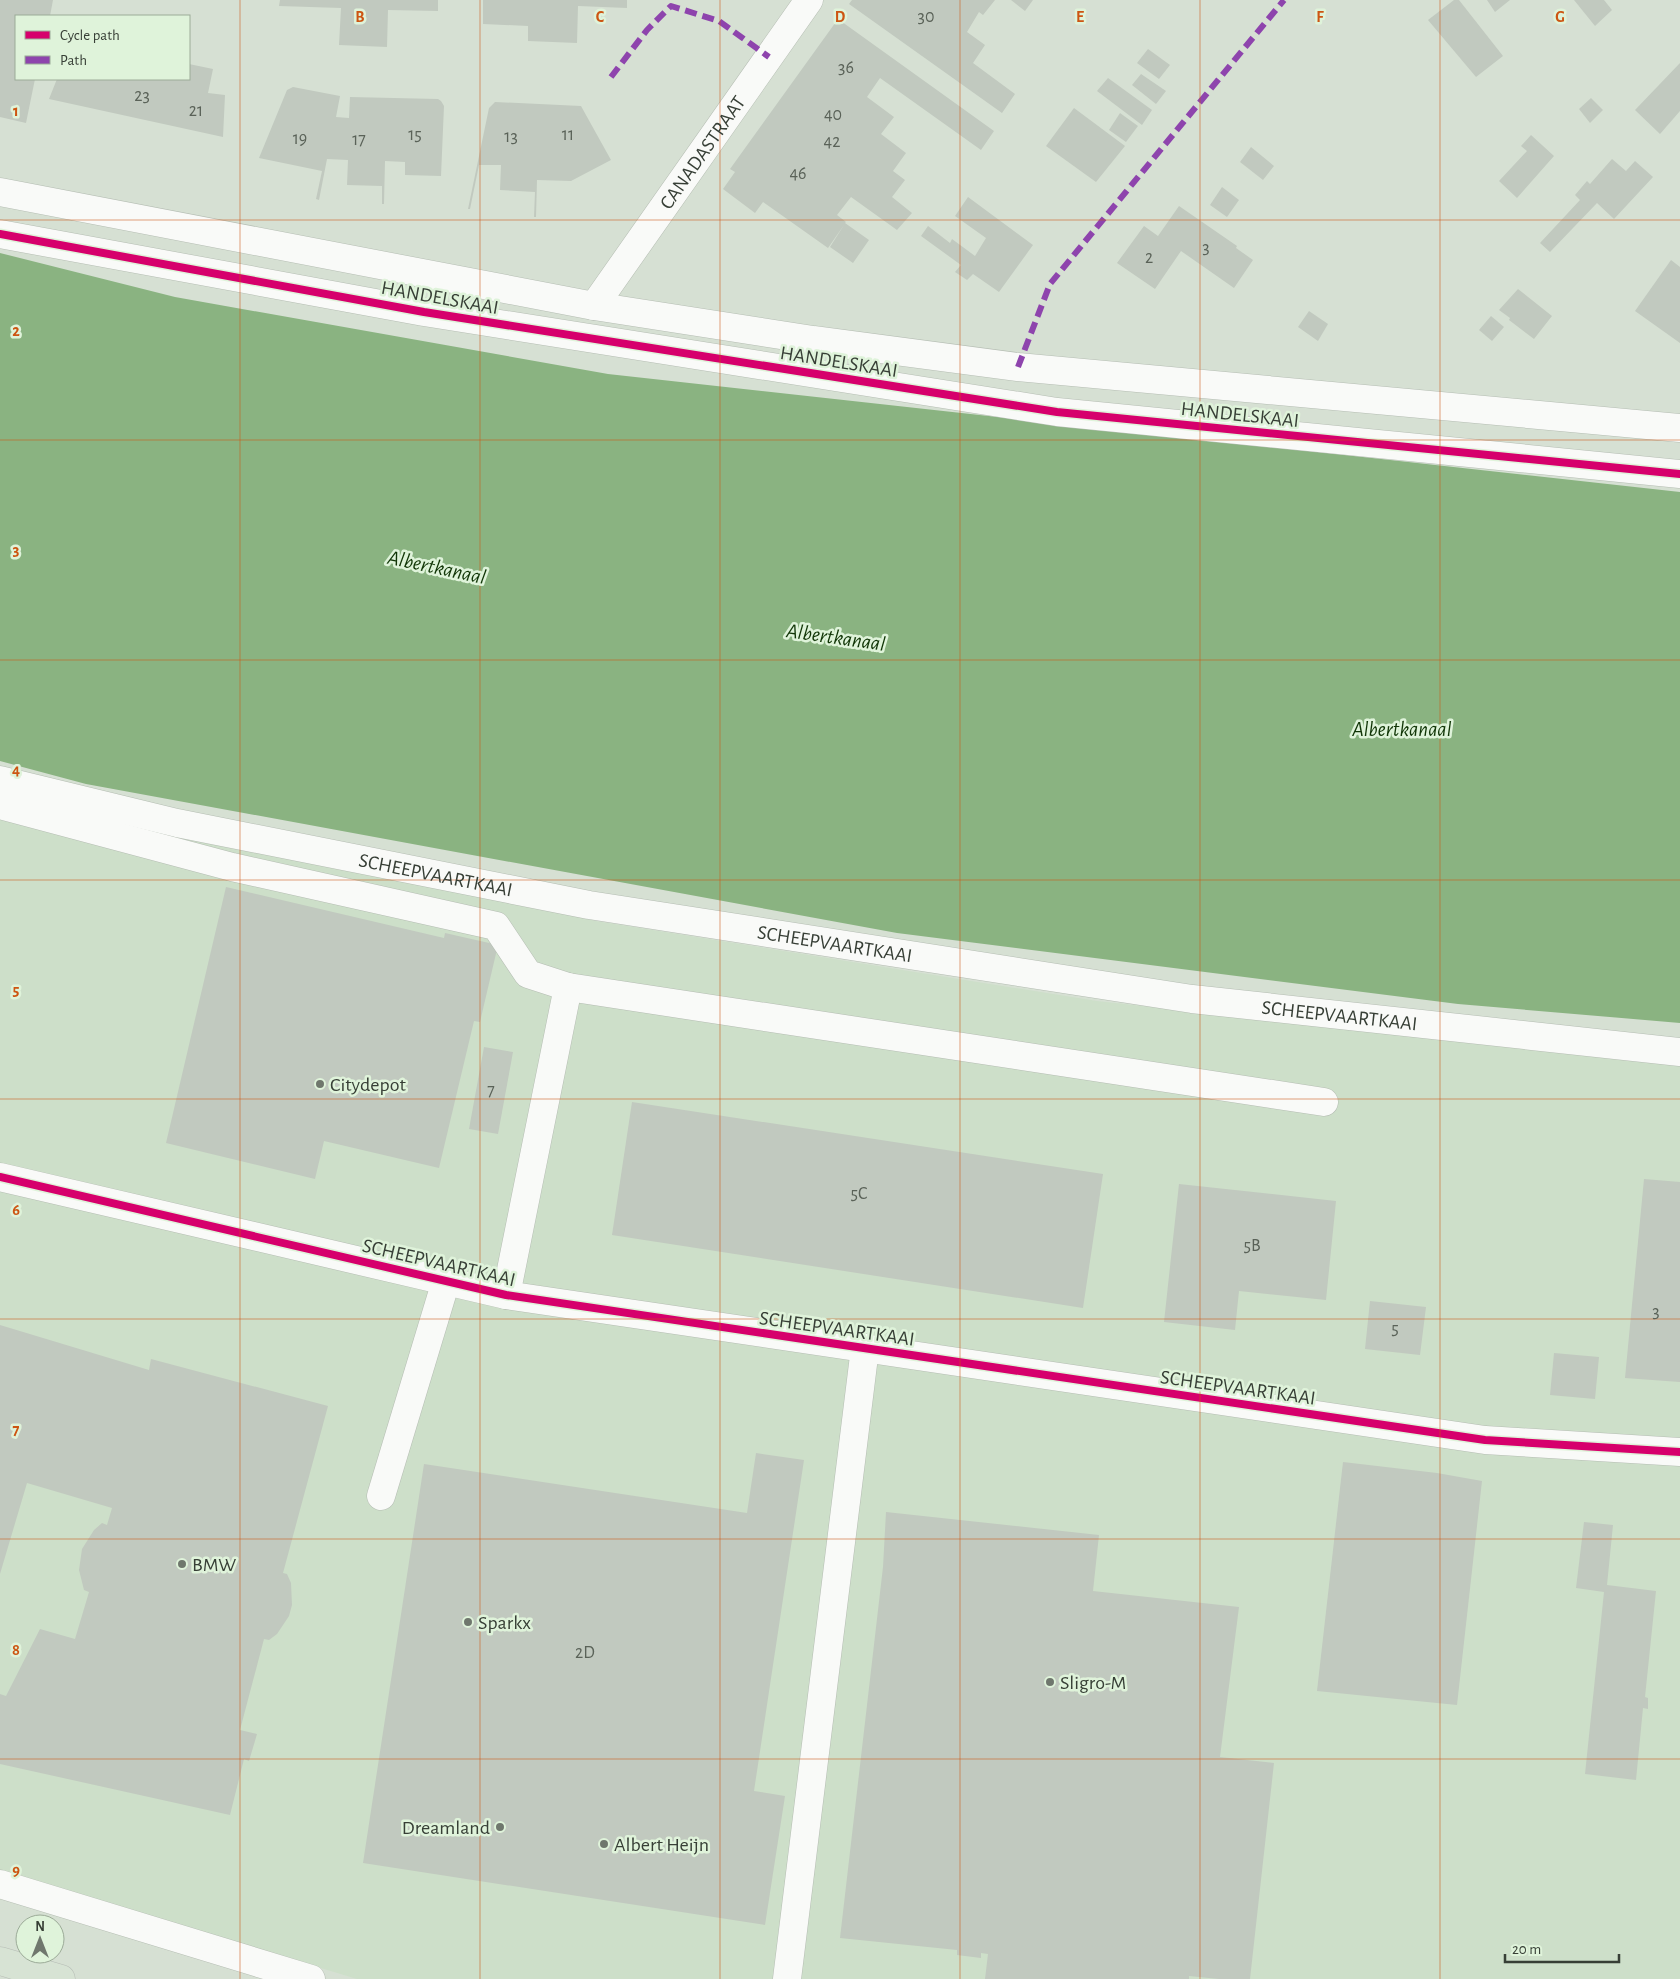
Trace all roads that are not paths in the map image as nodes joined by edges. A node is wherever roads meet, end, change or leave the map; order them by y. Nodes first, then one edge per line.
1 (809, 0) edge
2 (0, 192) edge
3 (0, 234) edge
4 (594, 306) junction
5 (1680, 428) edge
6 (1680, 474) edge
7 (0, 780) edge
8 (0, 805) edge
9 (568, 988) junction
10 (1680, 1052) edge
11 (1324, 1102) dead end
12 (0, 1177) edge
13 (446, 1281) junction
14 (506, 1295) junction
15 (865, 1348) junction
16 (1680, 1452) edge
17 (381, 1496) dead end
18 (0, 1884) edge
19 (0, 1961) edge
20 (61, 1979) edge
21 (311, 1979) edge
22 (786, 1979) edge

1 - 4 street, CANADASTRAAT
2 - 4 street, HANDELSKAAI
3 - 6 street, HANDELSKAAI
4 - 5 street, HANDELSKAAI
7 - 10 street, SCHEEPVAARTKAAI
8 - 9 street
9 - 11 street
9 - 14 street, SCHEEPVAARTKAAI
12 - 13 street, SCHEEPVAARTKAAI
13 - 14 street, SCHEEPVAARTKAAI
13 - 17 street
14 - 15 street, SCHEEPVAARTKAAI
15 - 16 street, SCHEEPVAARTKAAI
15 - 22 street
18 - 21 street
19 - 20 highway

